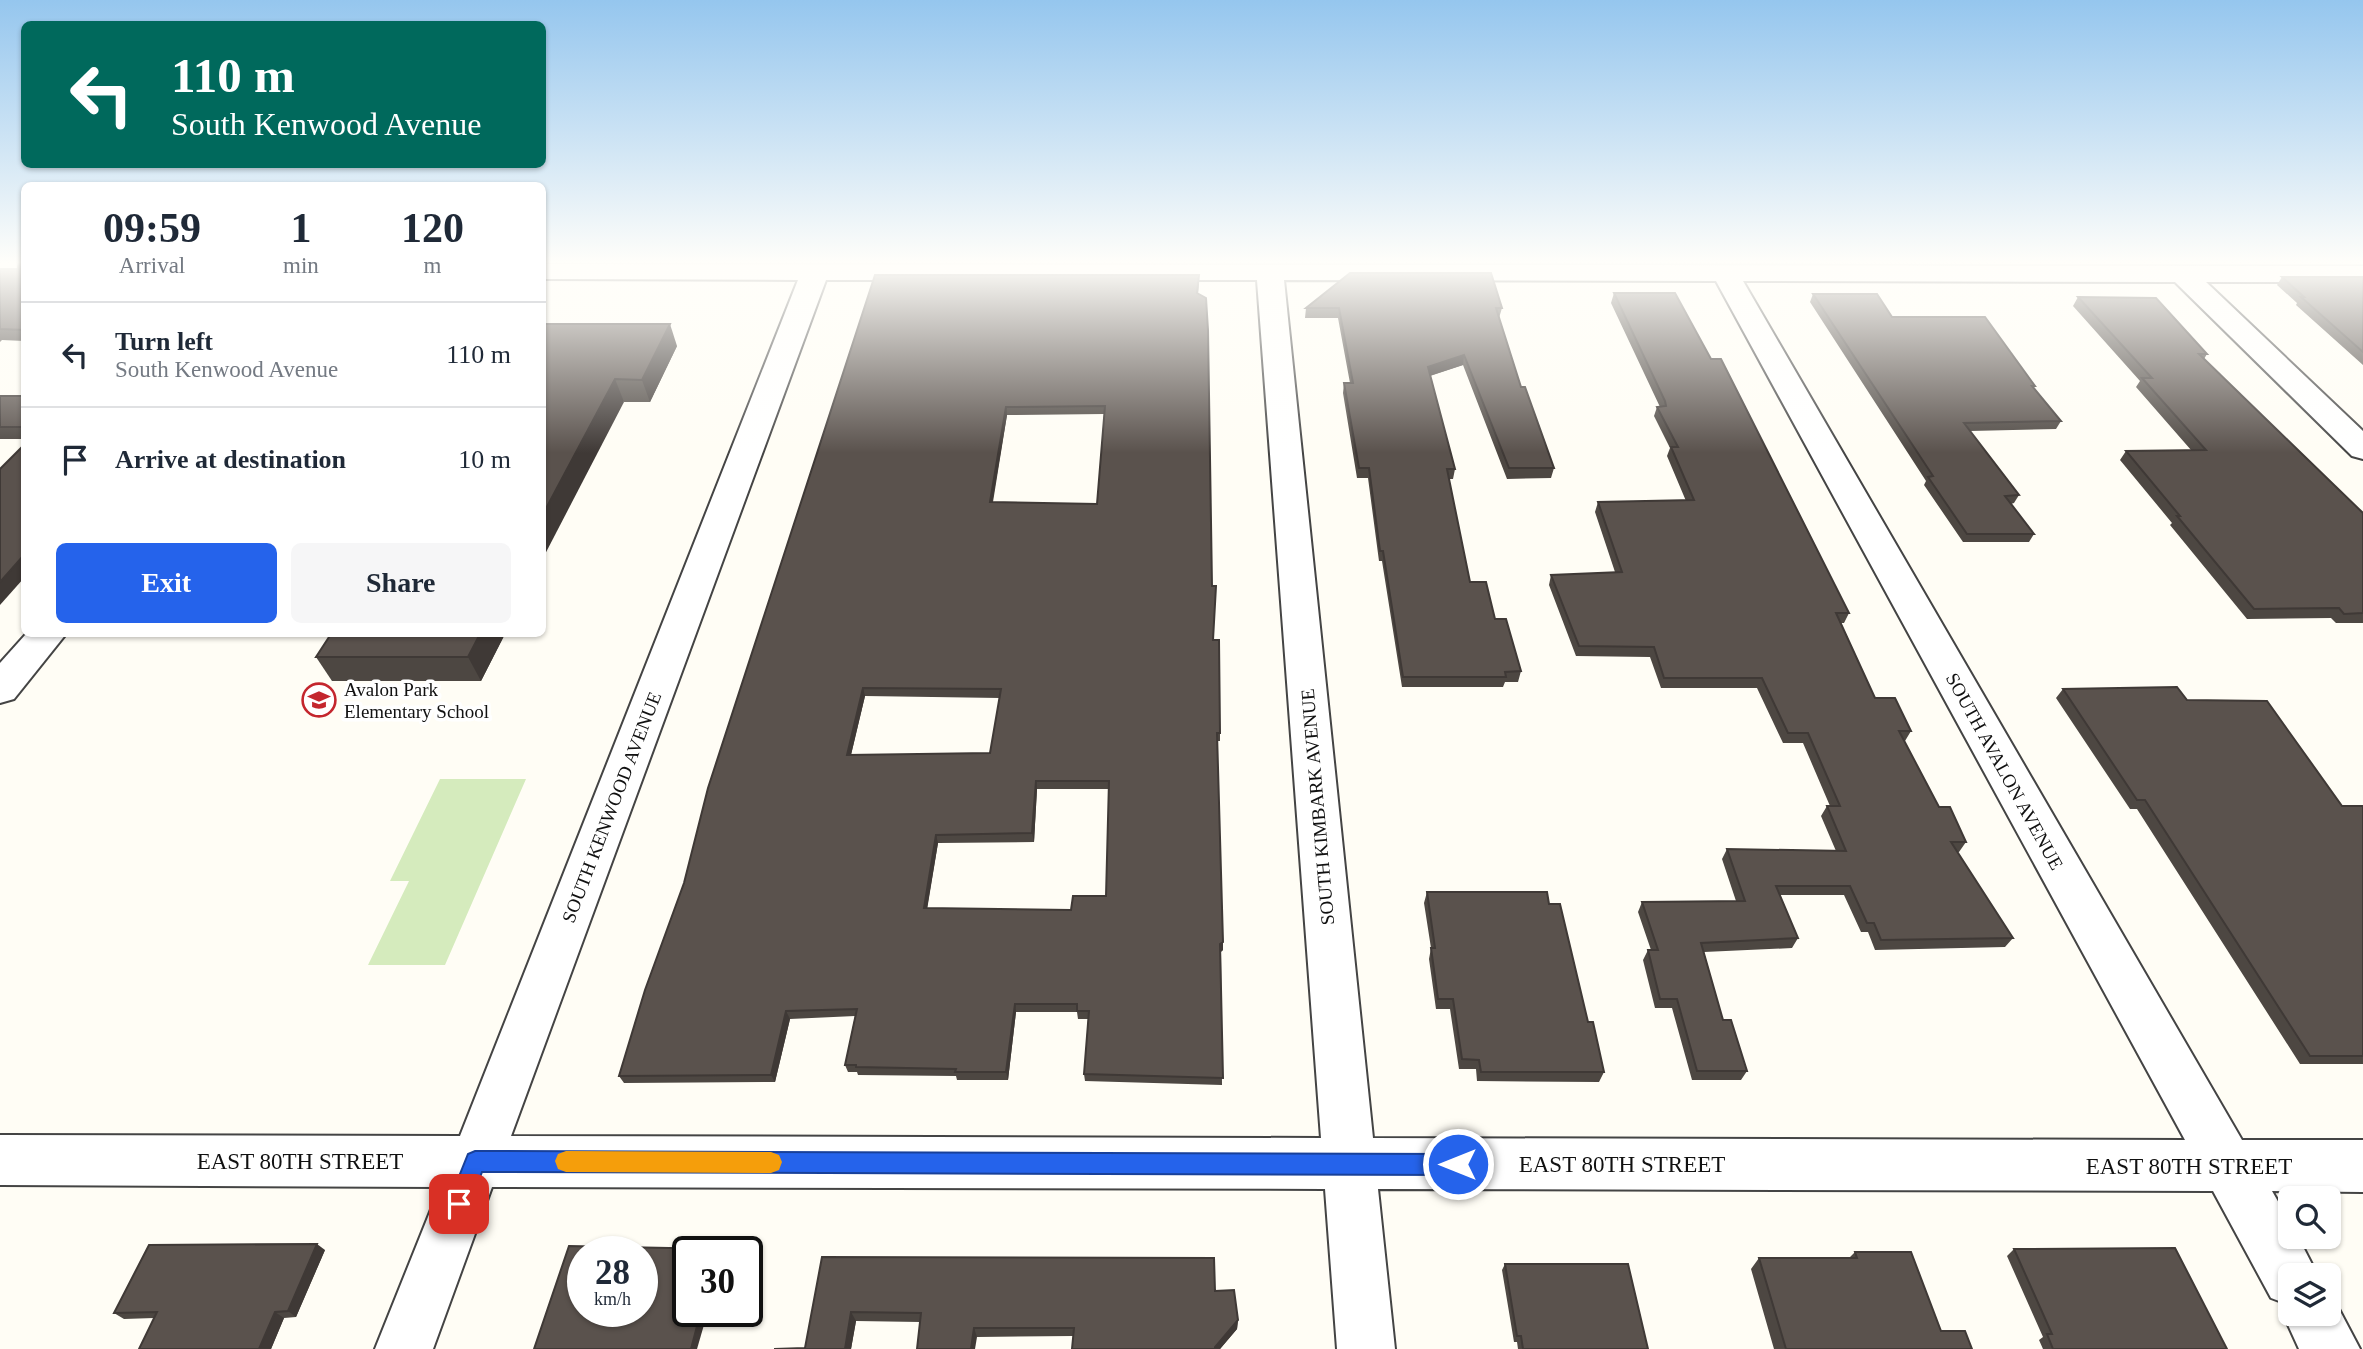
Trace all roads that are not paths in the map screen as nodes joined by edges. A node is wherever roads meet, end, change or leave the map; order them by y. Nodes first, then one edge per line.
1 (794, 327) edge
2 (1275, 327) edge
3 (1755, 327) edge
4 (2237, 327) edge
5 (2363, 449) edge
6 (44, 637) edge
7 (0, 688) edge
8 (0, 1160) edge
9 (475, 1162) junction
10 (1349, 1164) junction
11 (2227, 1165) junction
12 (2363, 1166) edge
13 (2283, 1263) edge
14 (2318, 1326) edge
15 (404, 1349) edge
16 (1366, 1349) edge
17 (2331, 1349) edge

1 - 9 street, SOUTH KENWOOD AVENUE
2 - 10 street, SOUTH KIMBARK AVENUE
3 - 11 street, SOUTH AVALON AVENUE
4 - 5 street
6 - 7 street
8 - 9 street, EAST 80TH STREET
9 - 10 street, EAST 80TH STREET
9 - 15 street, SOUTH KENWOOD AVENUE
10 - 11 street, EAST 80TH STREET
10 - 16 street, SOUTH KIMBARK AVENUE
11 - 12 street, EAST 80TH STREET
11 - 13 street, SOUTH AVALON AVENUE
14 - 17 street

